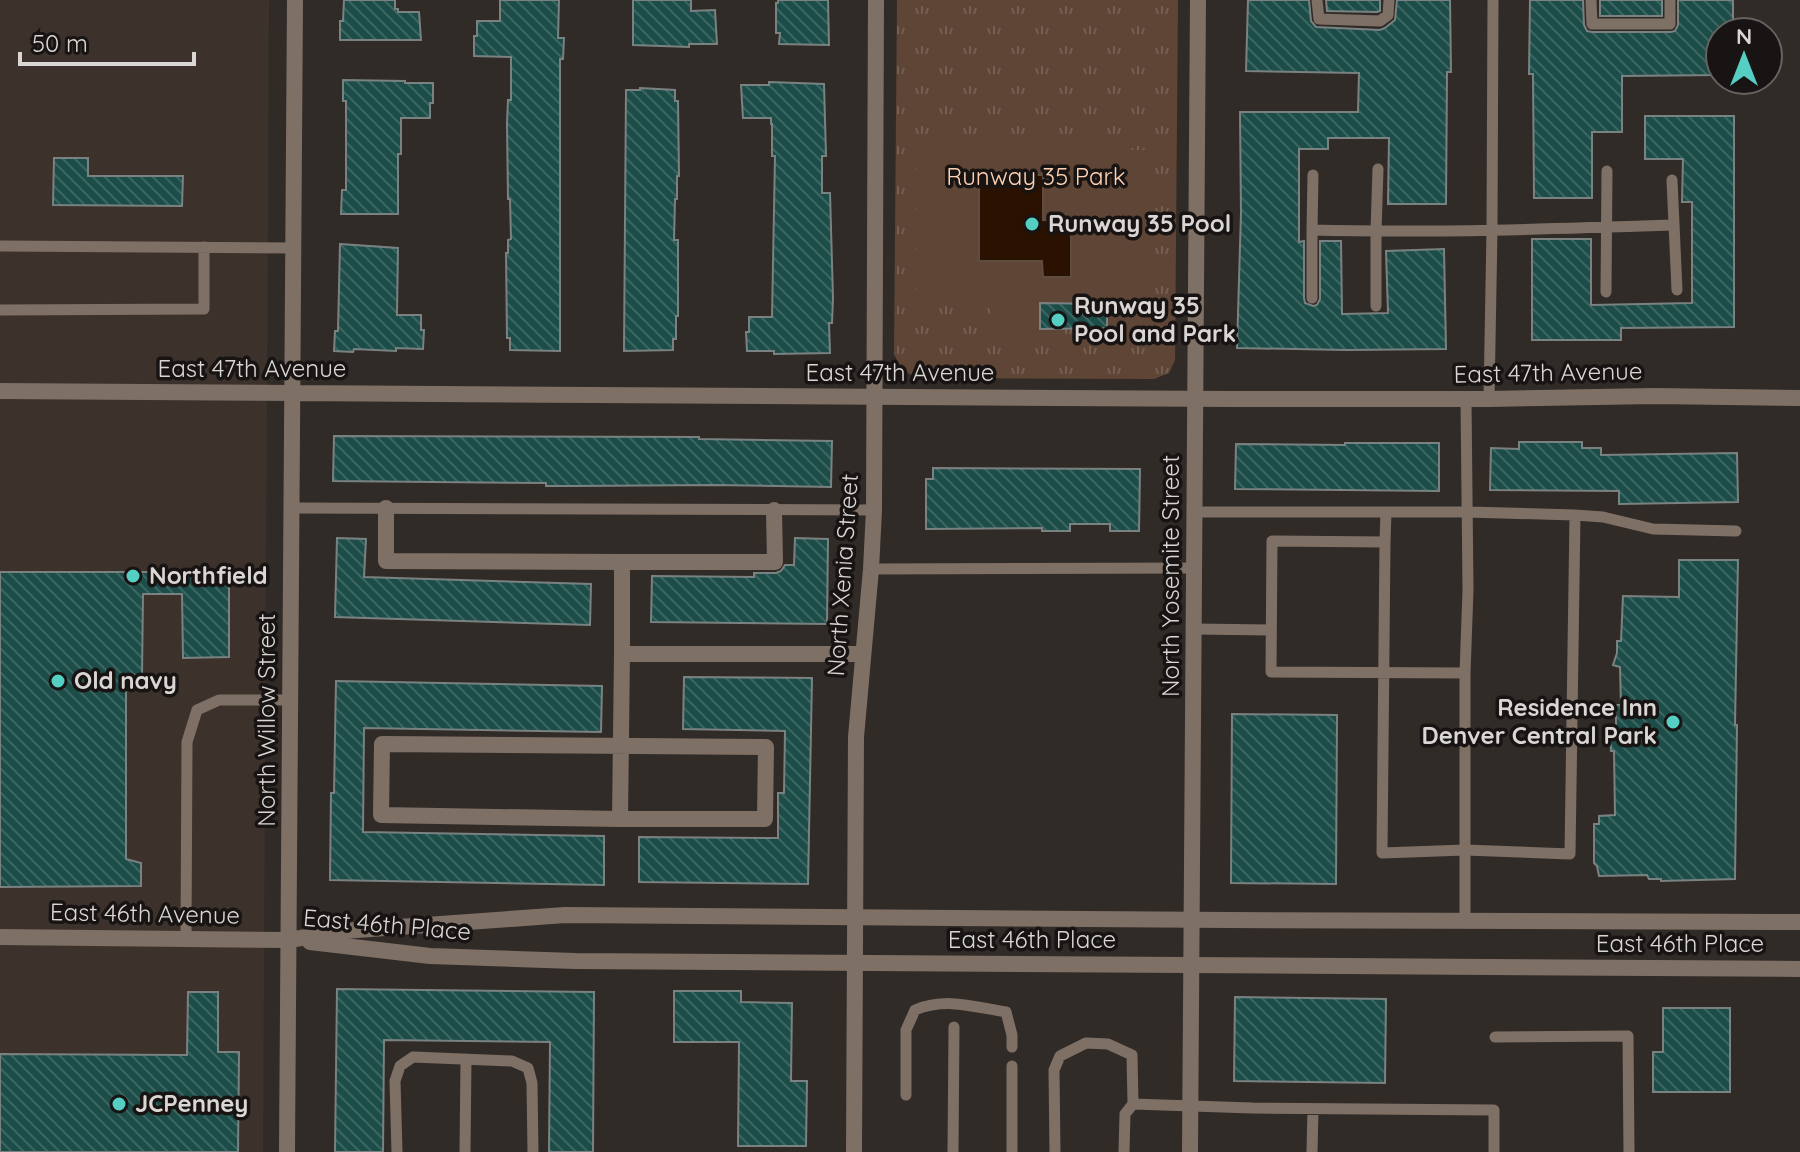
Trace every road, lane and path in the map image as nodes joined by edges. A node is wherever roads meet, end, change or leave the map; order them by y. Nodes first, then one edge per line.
1 (295, 0) edge
2 (876, 0) edge
3 (1198, 0) edge
4 (1317, 0) edge
5 (1389, 0) edge
6 (1493, 0) edge
7 (1591, 0) edge
8 (1670, 0) edge
9 (1378, 169) dead end
10 (1607, 171) dead end
11 (1313, 175) dead end
12 (1672, 180) dead end
13 (1674, 225) junction
14 (1606, 227) junction
15 (1492, 229) junction
16 (1312, 230) junction
17 (1376, 231) junction
18 (0, 246) edge
19 (204, 247) junction
20 (293, 248) junction
21 (1677, 290) dead end
22 (1606, 292) dead end
23 (1312, 298) dead end
24 (1376, 306) dead end
25 (0, 310) edge
26 (0, 391) edge
27 (293, 393) junction
28 (874, 397) junction
29 (1196, 398) junction
30 (1800, 398) edge
31 (1466, 399) junction
32 (1489, 399) junction
33 (292, 508) junction
34 (386, 508) junction
35 (774, 510) junction
36 (874, 510) junction
37 (1195, 512) junction
38 (1386, 512) junction
39 (1468, 512) junction
40 (1575, 515) junction
41 (1736, 531) dead end
42 (1385, 542) junction
43 (622, 562) junction
44 (1195, 568) junction
45 (871, 569) junction
46 (1195, 629) junction
47 (1271, 630) junction
48 (622, 654) junction
49 (863, 654) junction
50 (1465, 673) junction
51 (1384, 674) junction
52 (291, 700) junction
53 (621, 745) junction
54 (620, 819) junction
55 (1465, 850) junction
56 (856, 918) junction
57 (1192, 920) junction
58 (1465, 921) junction
59 (1800, 922) edge
60 (0, 937) edge
61 (186, 938) junction
62 (289, 940) junction
63 (856, 963) junction
64 (1191, 964) junction
65 (1800, 969) edge
66 (954, 1027) dead end
67 (1495, 1037) dead end
68 (1012, 1047) dead end
69 (466, 1059) junction
70 (1012, 1066) dead end
71 (906, 1095) dead end
72 (1133, 1104) junction
73 (1191, 1107) junction
74 (1313, 1109) junction
75 (287, 1152) edge
76 (397, 1152) edge
77 (465, 1152) edge
78 (533, 1152) edge
79 (854, 1152) edge
80 (953, 1152) edge
81 (1012, 1152) edge
82 (1055, 1152) edge
83 (1124, 1152) edge
84 (1190, 1152) edge
85 (1312, 1152) edge
86 (1494, 1152) edge
87 (1629, 1152) edge

1 - 20 street, North Willow Street
2 - 28 street, North Xenia Street
3 - 29 street, North Yosemite Street
4 - 5 lane
6 - 15 lane
7 - 8 lane
9 - 17 lane
10 - 14 lane
11 - 16 lane
12 - 13 lane
13 - 14 lane
13 - 21 lane
14 - 15 lane
14 - 22 lane
15 - 17 lane
15 - 32 lane
16 - 17 lane
16 - 23 lane
17 - 24 lane
18 - 19 lane
19 - 20 lane
19 - 25 lane
20 - 27 street, North Willow Street
26 - 27 street, East 47th Avenue
27 - 28 street, East 47th Avenue
27 - 33 street, North Willow Street
28 - 29 street, East 47th Avenue
28 - 36 street, North Xenia Street
29 - 31 street, East 47th Avenue
29 - 37 street, North Yosemite Street
30 - 32 street, East 47th Avenue
31 - 32 street, East 47th Avenue
31 - 39 lane
33 - 34 lane
33 - 52 street, North Willow Street
34 - 35 lane
34 - 43 street
35 - 36 lane
35 - 43 street
36 - 45 street, North Xenia Street
37 - 38 lane
37 - 44 street, North Yosemite Street
38 - 39 lane
38 - 42 lane
39 - 40 lane
39 - 50 lane
40 - 41 lane
40 - 55 lane
42 - 47 lane
42 - 51 lane
43 - 48 street
44 - 45 lane
44 - 46 street, North Yosemite Street
45 - 49 street, North Xenia Street
46 - 47 lane
46 - 57 street, North Yosemite Street
47 - 51 lane
48 - 49 street
48 - 53 street
49 - 56 street, North Xenia Street
50 - 51 lane
50 - 55 lane
51 - 55 lane
52 - 61 lane
52 - 62 street, North Willow Street
53 - 54 street
53 - 54 street
53 - 54 street
55 - 58 lane
56 - 57 street, East 46th Place
56 - 62 street, East 46th Place
56 - 63 street, North Xenia Street
57 - 58 street, East 46th Place
57 - 64 street, North Yosemite Street
58 - 59 street, East 46th Place
60 - 61 street, East 46th Avenue
61 - 62 street, East 46th Avenue
62 - 63 street, East 46th Place
62 - 75 street, North Willow Street
63 - 64 street, East 46th Place
63 - 79 street, North Xenia Street
64 - 65 street, East 46th Place
64 - 73 street, North Yosemite Street
66 - 80 lane
67 - 87 lane
68 - 71 lane
69 - 76 lane
69 - 77 lane
69 - 78 lane
70 - 81 lane
72 - 73 lane
72 - 82 lane
72 - 83 lane
73 - 74 lane
73 - 84 street, North Yosemite Street
74 - 85 lane
74 - 86 lane

